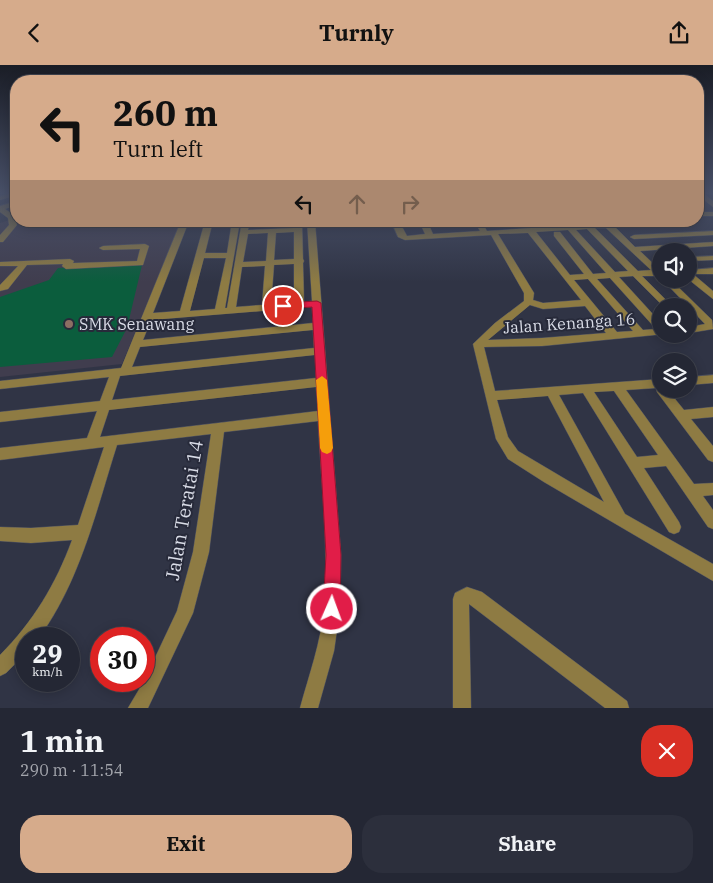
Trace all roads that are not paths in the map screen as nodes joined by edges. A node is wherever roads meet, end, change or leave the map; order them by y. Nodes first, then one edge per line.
1 (11, 227) edge
2 (184, 227) edge
3 (208, 227) edge
4 (235, 227) edge
5 (245, 227) edge
6 (289, 227) edge
7 (298, 227) edge
8 (311, 227) edge
9 (398, 227) edge
10 (425, 227) edge
11 (483, 227) edge
12 (560, 227) edge
13 (589, 227) joint
14 (611, 227) edge
15 (530, 230) junction
16 (272, 231) junction
17 (244, 232) junction
18 (489, 233) junction
19 (713, 233) edge
20 (430, 236) junction
21 (634, 237) dead end
22 (0, 240) edge
23 (713, 245) edge
24 (103, 248) dead end
25 (634, 249) junction
26 (231, 255) junction
27 (201, 256) junction
28 (713, 258) edge
29 (697, 259) edge
30 (300, 261) junction
31 (647, 262) junction
32 (652, 262) edge
33 (25, 263) junction
34 (271, 263) junction
35 (0, 264) edge
36 (238, 265) junction
37 (652, 267) edge
38 (709, 271) edge
39 (635, 273) junction
40 (652, 274) edge
41 (612, 275) junction
42 (590, 276) junction
43 (713, 277) edge
44 (567, 278) junction
45 (697, 281) edge
46 (0, 288) edge
47 (675, 288) edge
48 (713, 296) edge
49 (660, 298) edge
50 (686, 298) edge
51 (528, 302) junction
52 (317, 303) junction
53 (587, 303) junction
54 (299, 305) junction
55 (266, 308) junction
56 (697, 309) edge
57 (231, 311) junction
58 (219, 312) junction
59 (184, 315) junction
60 (146, 317) junction
61 (652, 320) edge
62 (318, 326) junction
63 (697, 328) edge
64 (652, 331) edge
65 (640, 333) junction
66 (614, 336) junction
67 (136, 344) junction
68 (478, 344) junction
69 (319, 351) junction
70 (120, 373) junction
71 (713, 379) edge
72 (697, 380) edge
73 (322, 382) junction
74 (0, 385) edge
75 (617, 386) junction
76 (652, 386) edge
77 (586, 389) junction
78 (551, 391) junction
79 (490, 396) junction
80 (669, 398) edge
81 (105, 405) junction
82 (713, 412) edge
83 (324, 415) junction
84 (681, 415) junction
85 (0, 417) edge
86 (218, 428) junction
87 (112, 441) junction
88 (92, 443) junction
89 (0, 454) edge
90 (713, 456) edge
91 (669, 460) junction
92 (634, 463) junction
93 (713, 489) edge
94 (691, 491) junction
95 (619, 517) junction
96 (713, 522) edge
97 (674, 527) dead end
98 (81, 531) junction
99 (0, 534) edge
100 (713, 573) edge
101 (0, 667) edge
102 (137, 708) edge
103 (309, 708) edge
104 (462, 708) edge
105 (620, 708) edge

1 - 22 street
2 - 60 street
3 - 27 street
4 - 26 street
5 - 17 street
6 - 16 street
7 - 30 street
8 - 52 street
9 - 20 street
10 - 20 street
11 - 18 street
12 - 13 street
12 - 15 street
12 - 41 street
12 - 42 street
13 - 39 street
14 - 25 street
15 - 18 street
15 - 44 street
16 - 17 street
16 - 34 street
17 - 36 street
18 - 20 street
18 - 51 street
19 - 21 street
23 - 25 street
24 - 33 street
25 - 31 street
26 - 27 street
26 - 58 street
27 - 59 street
28 - 29 street
30 - 34 street
30 - 54 street
31 - 32 street
31 - 37 street
33 - 35 street
33 - 46 street
34 - 36 street
34 - 55 street
36 - 57 street
38 - 43 street
39 - 40 street
39 - 41 street
39 - 49 street
41 - 42 street
41 - 61 street
42 - 44 street
42 - 65 street
44 - 53 street
45 - 48 street
47 - 50 street
51 - 53 street
51 - 68 street
52 - 54 street
52 - 62 street
53 - 66 street
54 - 55 street
55 - 57 street
56 - 63 street
57 - 58 street
58 - 59 street
59 - 60 street
60 - 67 street
62 - 67 street
62 - 69 street
64 - 65 street, Jalan Kenanga 16
65 - 66 street, Jalan Kenanga 16
66 - 68 street, Jalan Kenanga 16
67 - 70 street
68 - 79 street
69 - 70 street
69 - 73 street
70 - 74 street
70 - 81 street
71 - 72 street
73 - 81 street
73 - 83 street
75 - 76 street
75 - 77 street
75 - 91 street
77 - 78 street
77 - 92 street
78 - 79 street
78 - 95 street
79 - 95 street
80 - 84 street
81 - 85 street
81 - 88 street
82 - 84 street
83 - 86 street
83 - 103 street
84 - 90 street
86 - 87 street
86 - 102 street, Jalan Teratai 14
87 - 88 street
87 - 98 street
88 - 89 street
91 - 92 street
91 - 94 street
92 - 97 street
93 - 94 street
94 - 96 street
95 - 100 street
98 - 99 street
98 - 101 street
104 - 105 street

